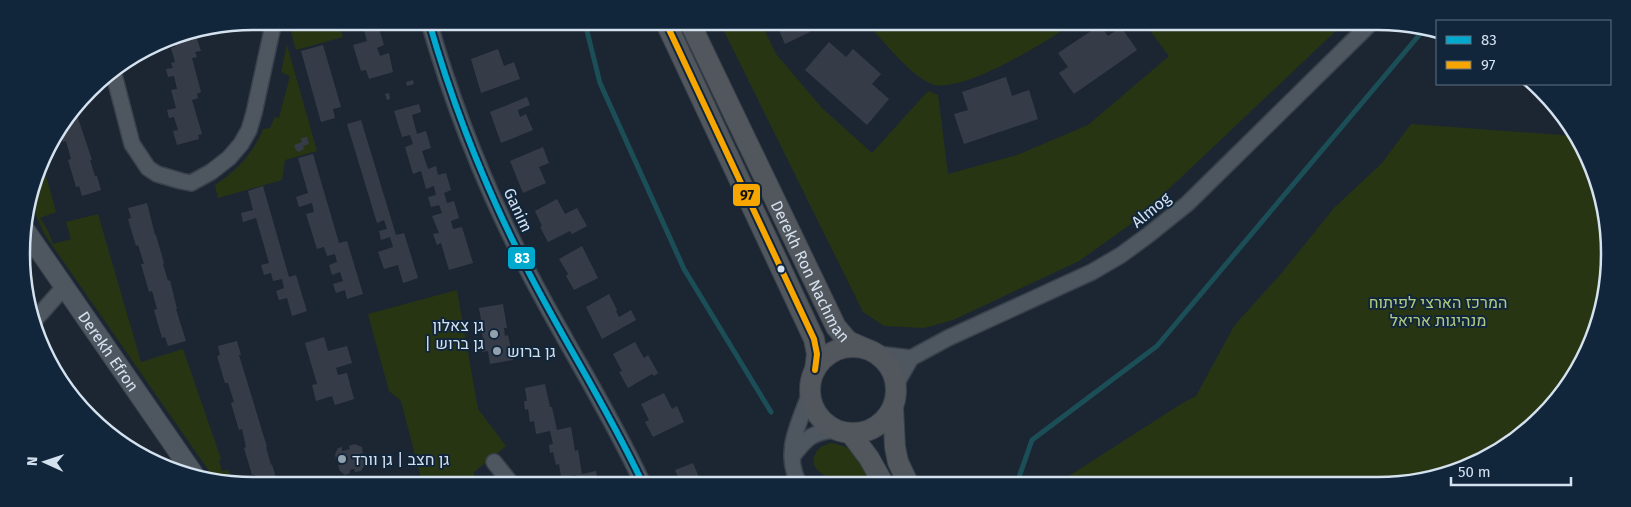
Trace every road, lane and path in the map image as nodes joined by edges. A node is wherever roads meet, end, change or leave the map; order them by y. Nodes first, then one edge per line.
1 (272, 30) edge
2 (431, 30) edge
3 (669, 30) edge
4 (693, 30) edge
5 (1364, 30) edge
6 (115, 78) edge
7 (30, 237) edge
8 (65, 286) junction
9 (39, 315) edge
10 (870, 351) junction
11 (911, 358) junction
12 (815, 370) junction
13 (896, 384) junction
14 (810, 393) junction
15 (893, 408) junction
16 (844, 432) junction
17 (792, 457) junction
18 (494, 462) dead end
19 (189, 467) edge
20 (506, 477) edge
21 (640, 477) edge
22 (796, 477) edge
23 (879, 477) edge
24 (905, 477) edge

1 - 6 street
2 - 21 street, Ganim
3 - 12 main road, Derekh Ron Nachman
4 - 10 main road, Derekh Ron Nachman
5 - 11 street, Almog
7 - 8 street, Derekh Efron
8 - 9 street
8 - 19 street, Derekh Efron
10 - 11 street
10 - 12 main road
10 - 13 main road
11 - 13 street
12 - 14 main road
13 - 15 main road
14 - 16 main road
14 - 17 street
15 - 16 main road
15 - 24 main road
16 - 17 street
16 - 23 main road
17 - 22 street
18 - 20 street

